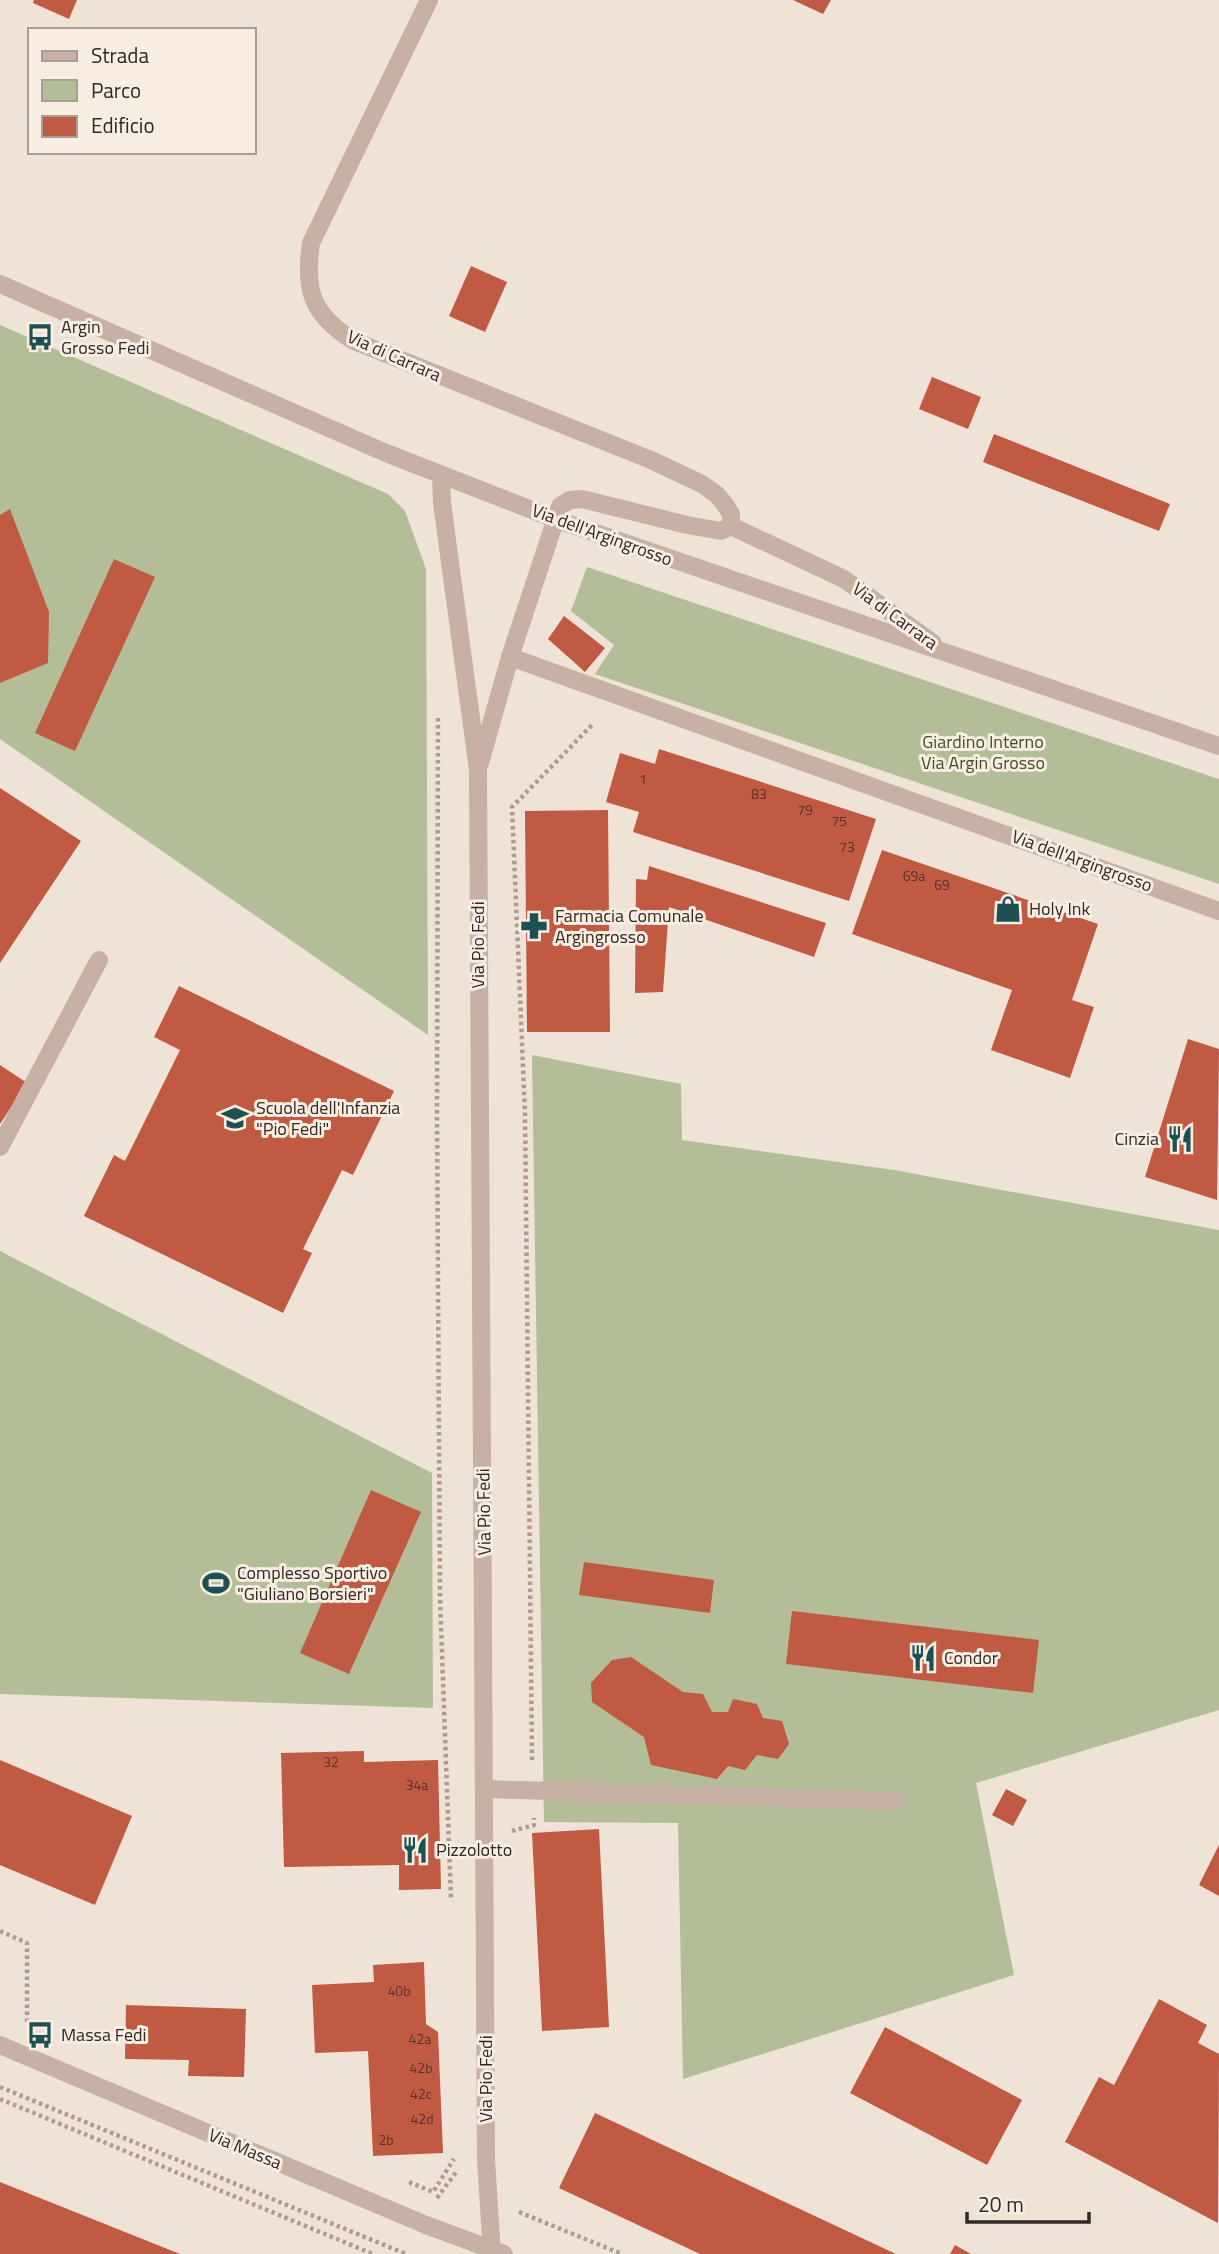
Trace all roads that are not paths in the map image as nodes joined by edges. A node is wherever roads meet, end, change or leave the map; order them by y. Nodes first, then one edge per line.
1 (429, 0) edge
2 (0, 284) edge
3 (441, 475) junction
4 (555, 519) junction
5 (731, 526) junction
6 (945, 652) junction
7 (510, 657) junction
8 (1219, 746) edge
9 (478, 770) junction
10 (1219, 911) edge
11 (99, 960) dead end
12 (0, 1147) edge
13 (485, 1789) junction
14 (897, 1801) dead end
15 (0, 2045) edge
16 (496, 2252) edge

1 - 5 street, Via di Carrara
2 - 3 street, Via dell'Argingrosso
3 - 4 street, Via dell'Argingrosso
3 - 9 street, Via Pio Fedi
4 - 5 street, Via di Carrara
4 - 6 street, Via dell'Argingrosso
4 - 7 street, Via Pio Fedi
5 - 6 street, Via di Carrara
6 - 8 street, Via dell'Argingrosso
7 - 9 street, Via Pio Fedi
7 - 10 street, Via dell'Argingrosso
9 - 13 street, Via Pio Fedi
11 - 12 street
13 - 14 street
13 - 16 street, Via Pio Fedi
15 - 16 street, Via Massa

